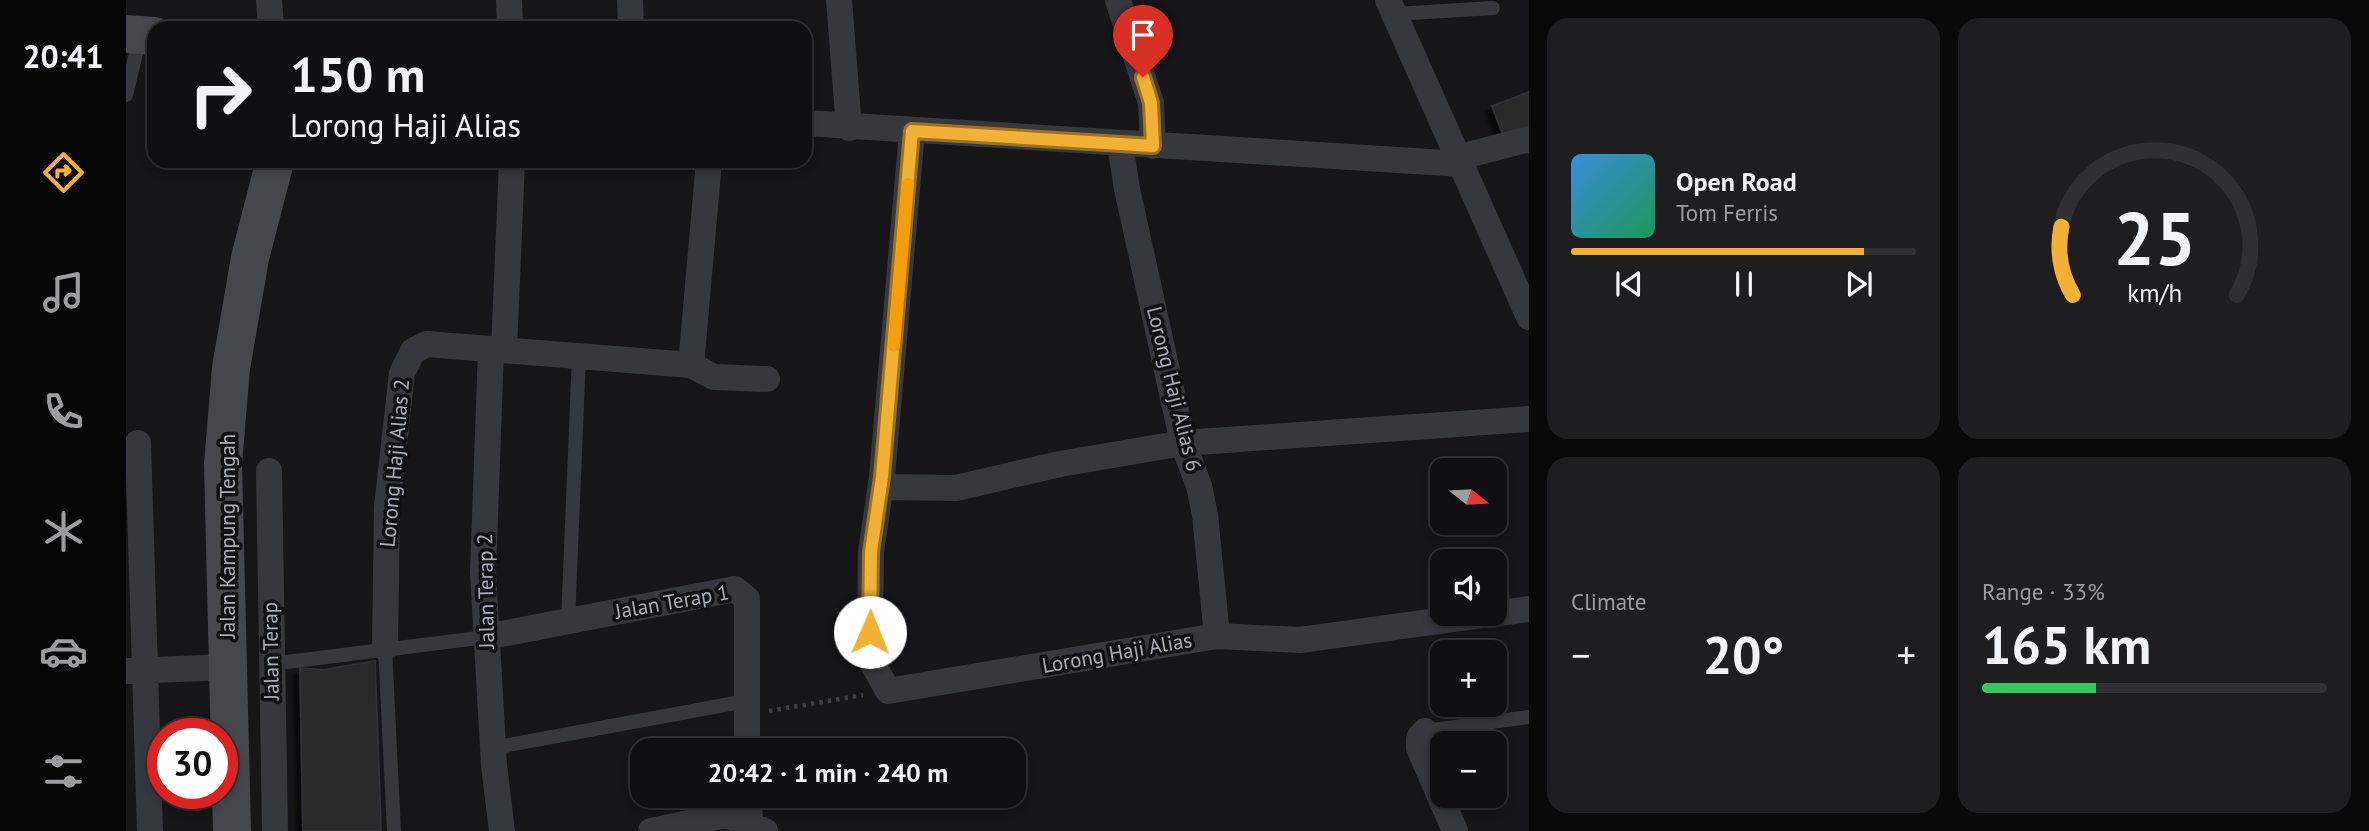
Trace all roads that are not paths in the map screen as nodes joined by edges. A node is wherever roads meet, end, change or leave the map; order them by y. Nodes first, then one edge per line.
1 (269, 0) edge
2 (509, 0) edge
3 (629, 0) edge
4 (839, 0) edge
5 (1118, 0) edge
6 (1391, 7) edge
7 (1493, 8) dead end
8 (270, 21) edge
9 (510, 21) edge
10 (630, 21) edge
11 (140, 35) edge
12 (126, 95) edge
13 (812, 124) edge
14 (849, 128) junction
15 (912, 131) junction
16 (1529, 139) edge
17 (1120, 144) junction
18 (1153, 146) junction
19 (1461, 161) junction
20 (273, 168) edge
21 (511, 168) edge
22 (708, 168) edge
23 (1529, 317) edge
24 (498, 350) junction
25 (579, 356) junction
26 (691, 365) junction
27 (767, 379) dead end
28 (1529, 419) edge
29 (132, 439) edge
30 (1183, 443) junction
31 (269, 471) dead end
32 (881, 487) junction
33 (134, 563) edge
34 (1529, 609) edge
35 (1507, 612) edge
36 (568, 621) junction
37 (1430, 622) edge
38 (1217, 636) junction
39 (486, 637) junction
40 (385, 648) junction
41 (271, 664) junction
42 (229, 667) junction
43 (136, 670) edge
44 (746, 708) junction
45 (1529, 717) edge
46 (1425, 731) joint
47 (747, 738) edge
48 (493, 748) junction
49 (752, 808) edge
50 (757, 827) edge
51 (150, 831) edge
52 (232, 831) edge
53 (275, 831) edge
54 (394, 831) edge
55 (502, 831) edge
56 (651, 831) edge
57 (1455, 831) edge

1 - 8 street
2 - 9 street
3 - 10 street
4 - 14 street
5 - 18 street
6 - 7 lane
6 - 19 street
11 - 12 lane
13 - 14 street
14 - 15 street
15 - 17 street
15 - 32 street
16 - 19 street
17 - 18 street
17 - 30 street, Lorong Haji Alias 6
18 - 19 street
19 - 23 street
20 - 42 street, Jalan Kampung Tengah
21 - 24 street, Jalan Terap 2
22 - 26 street
24 - 25 street, Lorong Haji Alias 2
24 - 39 street, Jalan Terap 2
24 - 40 street, Lorong Haji Alias 2
25 - 26 street, Lorong Haji Alias 2
25 - 36 lane
26 - 27 street, Lorong Haji Alias 2
28 - 30 street
29 - 33 street
30 - 32 street
30 - 38 street, Lorong Haji Alias 6
31 - 41 street, Jalan Terap
32 - 38 street, Lorong Haji Alias
33 - 43 street
34 - 35 street, Lorong Haji Alias
36 - 39 street, Jalan Terap 1
36 - 44 street, Jalan Terap 1
37 - 38 street, Lorong Haji Alias
39 - 40 lane
39 - 48 street, Jalan Terap 2
40 - 41 lane
40 - 54 lane
41 - 53 street, Jalan Terap
42 - 43 street
42 - 52 street, Jalan Kampung Tengah
43 - 51 street
44 - 47 street, Jalan Terap 1
44 - 48 lane
45 - 46 lane
46 - 57 street
48 - 55 street, Jalan Terap 2
49 - 50 street
50 - 56 street

